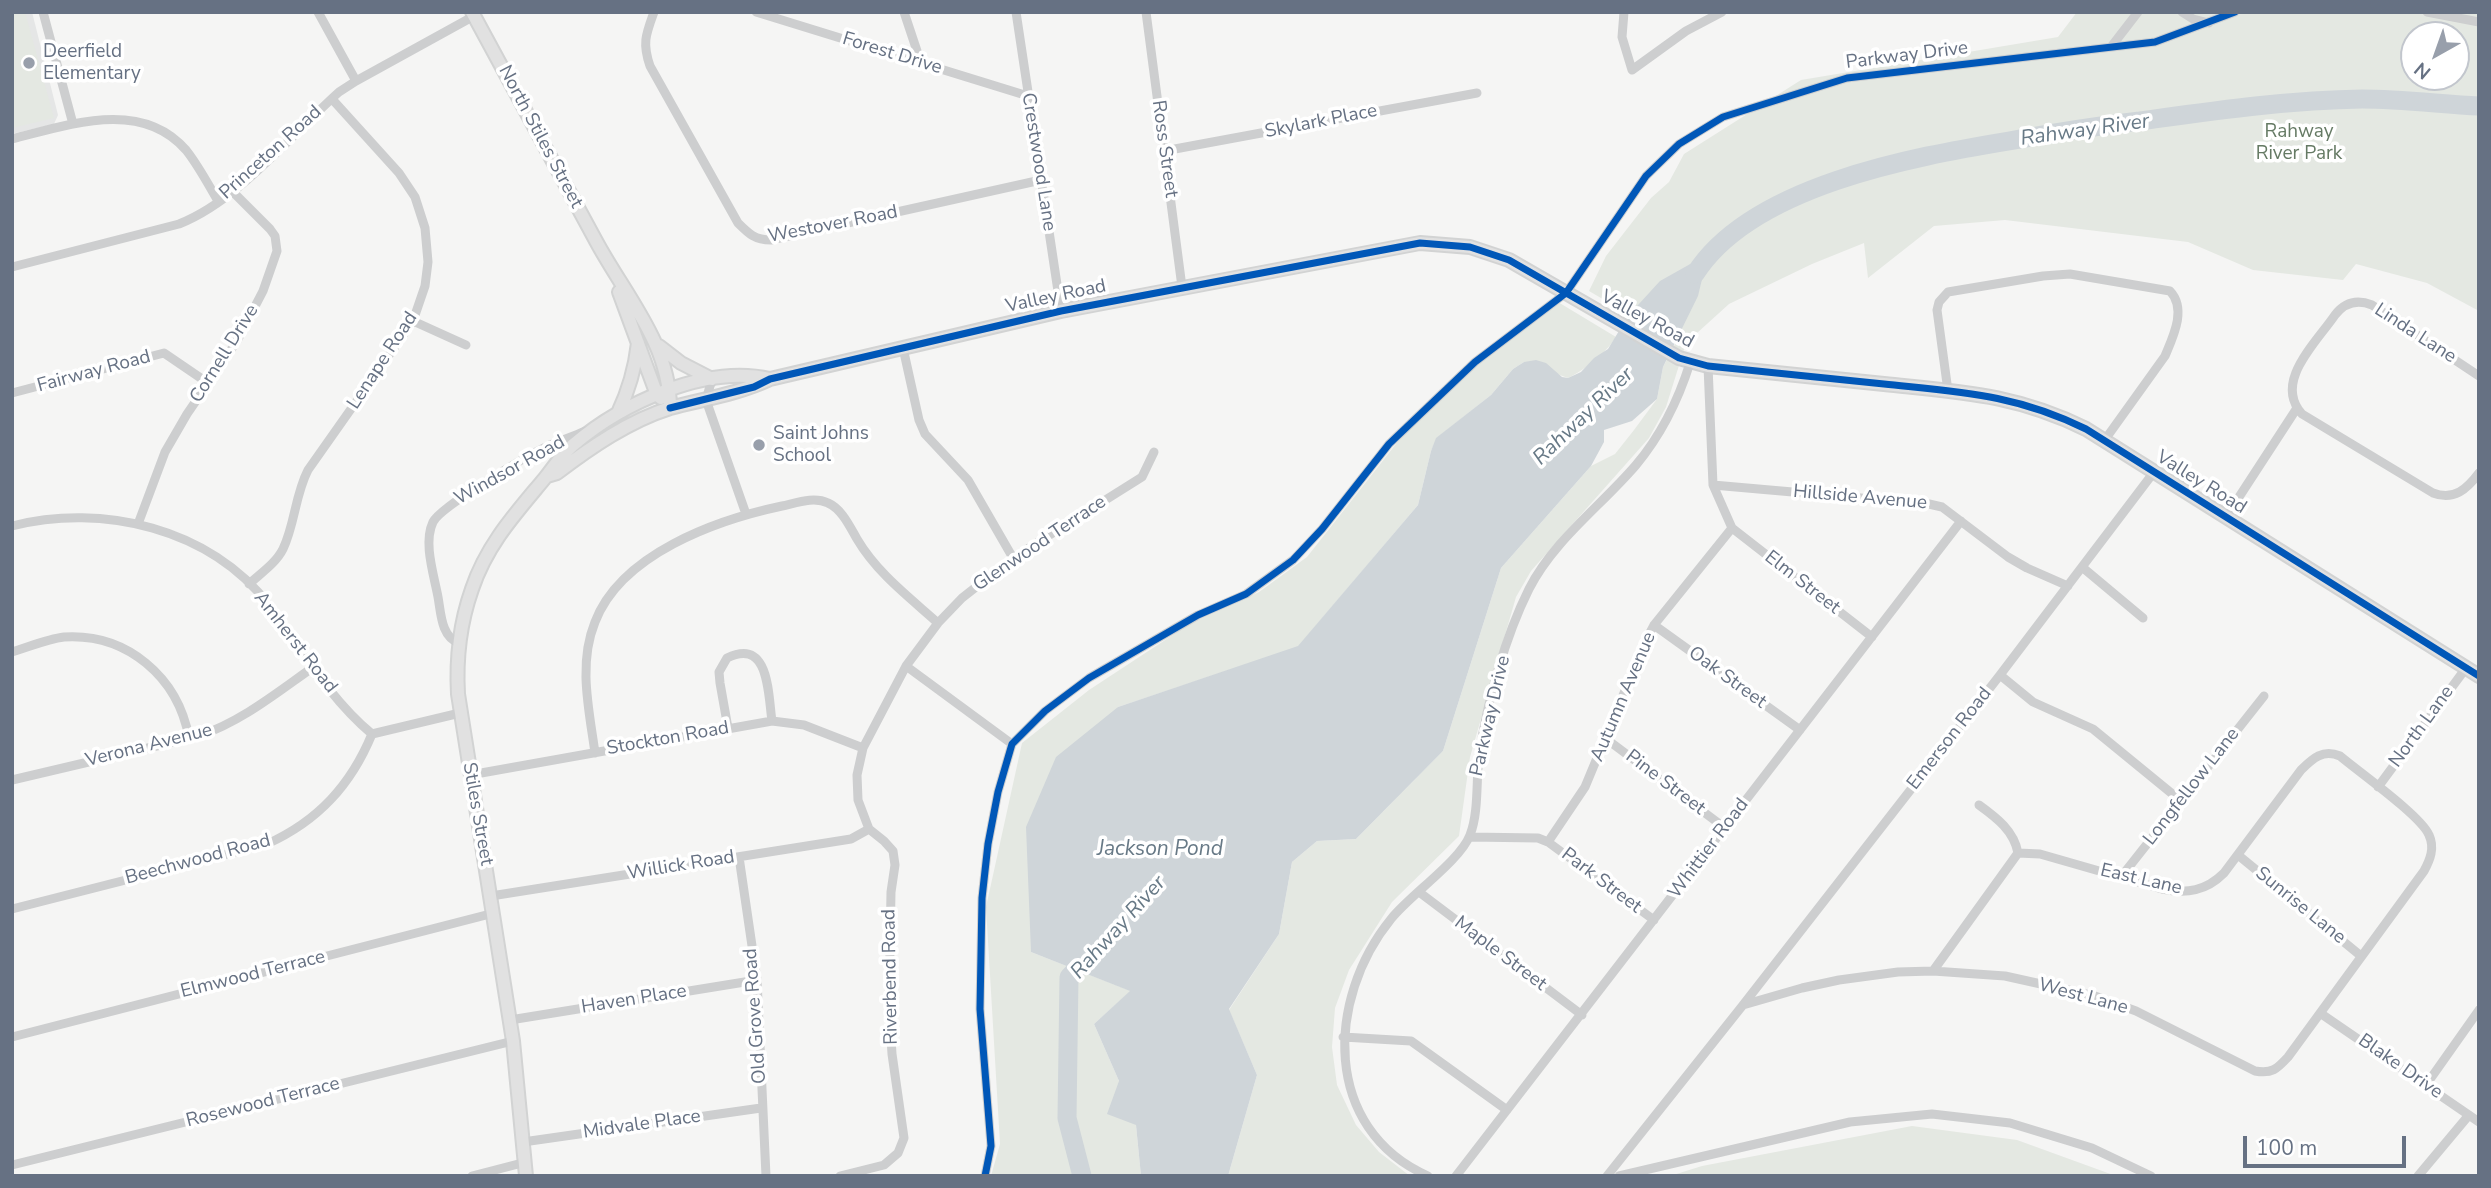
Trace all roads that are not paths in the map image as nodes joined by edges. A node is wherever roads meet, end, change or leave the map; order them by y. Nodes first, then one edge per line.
1 (43, 12) edge
2 (318, 12) edge
3 (654, 12) edge
4 (756, 12) edge
5 (904, 12) edge
6 (1016, 12) edge
7 (1624, 12) edge
8 (1722, 12) edge
9 (2138, 12) edge
10 (2182, 12) edge
11 (2235, 12) edge
12 (2427, 12) edge
13 (1147, 13) edge
14 (473, 14) edge
15 (2479, 22) edge
16 (2209, 23) junction
17 (2110, 47) junction
18 (921, 63) junction
19 (356, 81) junction
20 (1477, 93) dead end
21 (1028, 96) junction
22 (332, 99) junction
23 (73, 124) junction
24 (12, 139) edge
25 (1164, 151) junction
26 (1041, 180) junction
27 (233, 192) junction
28 (218, 201) junction
29 (608, 262) junction
30 (12, 267) edge
31 (1182, 287) junction
32 (1566, 293) junction
33 (1061, 312) junction
34 (413, 321) junction
35 (638, 340) junction
36 (655, 343) junction
37 (466, 345) dead end
38 (903, 348) junction
39 (1684, 360) junction
40 (1708, 366) junction
41 (2479, 376) edge
42 (712, 379) junction
43 (769, 379) junction
44 (208, 383) junction
45 (670, 389) junction
46 (1948, 391) junction
47 (12, 393) edge
48 (657, 395) junction
49 (706, 400) junction
50 (670, 408) junction
51 (2297, 408) junction
52 (618, 413) junction
53 (597, 427) junction
54 (2104, 440) junction
55 (1154, 452) dead end
56 (2154, 472) junction
57 (2479, 473) edge
58 (547, 476) junction
59 (1713, 485) junction
60 (746, 514) junction
61 (2226, 517) junction
62 (1961, 521) junction
63 (138, 524) junction
64 (12, 526) edge
65 (1732, 528) junction
66 (1013, 558) junction
67 (2082, 567) junction
68 (249, 584) junction
69 (2068, 586) junction
70 (2143, 618) dead end
71 (938, 623) junction
72 (1654, 625) junction
73 (1872, 637) junction
74 (459, 643) junction
75 (12, 652) edge
76 (906, 666) junction
77 (312, 668) junction
78 (2466, 668) junction
79 (2000, 675) junction
80 (2479, 676) edge
81 (2264, 696) dead end
82 (460, 713) junction
83 (772, 721) junction
84 (728, 728) junction
85 (1800, 730) junction
86 (372, 734) junction
87 (188, 738) junction
88 (1605, 738) junction
89 (1012, 744) junction
90 (863, 748) junction
91 (595, 753) junction
92 (470, 775) junction
93 (12, 780) edge
94 (2378, 787) junction
95 (2181, 801) junction
96 (1979, 805) dead end
97 (1725, 828) junction
98 (869, 829) junction
99 (1470, 836) junction
100 (1548, 842) junction
101 (2018, 853) junction
102 (2238, 855) junction
103 (739, 857) junction
104 (2121, 877) junction
105 (1419, 892) junction
106 (492, 896) junction
107 (12, 908) edge
108 (494, 913) junction
109 (1654, 920) junction
110 (2361, 956) junction
111 (1933, 971) junction
112 (757, 980) junction
113 (1743, 1004) junction
114 (2479, 1010) edge
115 (2320, 1013) junction
116 (1582, 1015) junction
117 (510, 1020) junction
118 (12, 1037) edge
119 (1343, 1037) junction
120 (513, 1041) junction
121 (2426, 1085) junction
122 (761, 1108) junction
123 (1507, 1111) junction
124 (2469, 1115) junction
125 (2479, 1122) edge
126 (523, 1142) junction
127 (526, 1162) junction
128 (12, 1165) edge
129 (472, 1176) edge
130 (526, 1176) edge
131 (766, 1176) edge
132 (840, 1176) edge
133 (985, 1176) edge
134 (1428, 1176) edge
135 (1456, 1176) edge
136 (1606, 1176) edge
137 (1619, 1176) edge
138 (2151, 1176) edge
139 (2418, 1176) edge

1 - 23 street
2 - 19 street
3 - 26 street, Westover Road
4 - 18 street, Forest Drive
5 - 18 street
6 - 21 street, Crestwood Lane
7 - 8 street
9 - 17 street
10 - 16 street
11 - 16 street, Parkway Drive
12 - 15 street
13 - 25 street, Ross Street
14 - 19 street, Princeton Road
14 - 29 street, North Stiles Street
16 - 17 street, Parkway Drive
17 - 32 street, Parkway Drive
18 - 21 street, Forest Drive
19 - 22 street, Princeton Road
20 - 25 street, Skylark Place
21 - 26 street, Crestwood Lane
22 - 27 street, Princeton Road
22 - 34 street, Lenape Road
23 - 24 street
23 - 28 street
25 - 31 street, Ross Street
26 - 33 street, Crestwood Lane
27 - 28 street, Princeton Road
27 - 44 street, Cornell Drive
28 - 30 street, Princeton Road
29 - 35 street, North Stiles Street
29 - 36 street, North Stiles Street
31 - 32 street, Valley Road
31 - 33 street, Valley Road
32 - 39 street, Valley Road
32 - 89 street, Parkway Drive
33 - 38 street, Valley Road
34 - 37 street
34 - 68 street, Lenape Road
35 - 48 street, North Stiles Street
35 - 52 street
36 - 42 street
36 - 45 street, North Stiles Street
38 - 43 street, Valley Road
38 - 66 street
39 - 40 street, Valley Road
39 - 99 street, Parkway Drive
40 - 46 street, Valley Road
40 - 59 street
41 - 51 street, Linda Lane
42 - 43 street, Valley Road
42 - 45 street, Valley Road
42 - 49 street
43 - 49 street, Valley Road
44 - 47 street, Fairway Road
44 - 63 street, Cornell Drive
45 - 48 street, Valley Road
45 - 50 street, North Stiles Street
46 - 54 street, Valley Road
46 - 54 street
48 - 50 street, North Stiles Street
48 - 52 street, Stiles Street
49 - 50 street, Valley Road
49 - 60 street
50 - 58 street, Stiles Street
51 - 57 street
51 - 61 street
52 - 53 street, Stiles Street
53 - 58 street, Stiles Street
53 - 74 street, Windsor Road
54 - 56 street, Valley Road
55 - 66 street, Glenwood Terrace
56 - 61 street, Valley Road
56 - 67 street, Emerson Road
58 - 74 street, Stiles Street
59 - 62 street, Hillside Avenue
59 - 65 street
60 - 71 street
60 - 91 street
61 - 78 street, Valley Road
62 - 69 street, Hillside Avenue
62 - 73 street, Whittier Road
63 - 64 street, Amherst Road
63 - 68 street, Amherst Road
65 - 72 street, Autumn Avenue
65 - 73 street, Elm Street
66 - 71 street, Glenwood Terrace
67 - 69 street, Emerson Road
67 - 70 street
68 - 77 street, Amherst Road
69 - 79 street, Emerson Road
71 - 76 street, Glenwood Terrace
72 - 85 street, Oak Street
72 - 88 street, Autumn Avenue
73 - 85 street, Whittier Road
74 - 82 street, Stiles Street
75 - 87 street
76 - 89 street
76 - 90 street, Glenwood Terrace
77 - 86 street, Amherst Road
77 - 87 street, Verona Avenue
78 - 80 street, Valley Road
78 - 94 street, North Lane
79 - 95 street
79 - 113 street, Emerson Road
81 - 95 street, Longfellow Lane
82 - 86 street
82 - 92 street, Stiles Street
83 - 84 street, Stockton Road
83 - 84 street
83 - 90 street, Stockton Road
84 - 91 street, Stockton Road
85 - 97 street, Whittier Road
86 - 107 street, Beechwood Road
87 - 93 street, Verona Avenue
88 - 97 street, Pine Street
88 - 100 street, Autumn Avenue
89 - 133 street
90 - 98 street, Riverbend Road
91 - 92 street, Stockton Road
92 - 106 street, Stiles Street
94 - 102 street, East Lane
94 - 110 street, West Lane
95 - 104 street, Longfellow Lane
96 - 101 street
97 - 109 street, Whittier Road
98 - 103 street, Willick Road
98 - 132 street, Riverbend Road
99 - 100 street
99 - 105 street
100 - 109 street, Park Street
101 - 104 street, East Lane
101 - 111 street
102 - 104 street, East Lane
102 - 110 street, Sunrise Lane
103 - 106 street, Willick Road
103 - 112 street, Old Grove Road
105 - 116 street, Maple Street
105 - 119 street
106 - 108 street, Stiles Street
108 - 117 street, Stiles Street
108 - 118 street, Elmwood Terrace
109 - 116 street, Whittier Road
110 - 115 street, West Lane
111 - 113 street, West Lane
111 - 115 street, West Lane
112 - 117 street, Haven Place
112 - 122 street, Old Grove Road
113 - 136 street
114 - 121 street
115 - 121 street, Blake Drive
116 - 123 street, Whittier Road
117 - 120 street, Stiles Street
119 - 123 street
119 - 134 street
120 - 126 street, Stiles Street
120 - 128 street, Rosewood Terrace
121 - 124 street, Blake Drive
122 - 126 street, Midvale Place
122 - 131 street, Old Grove Road
123 - 135 street, Whittier Road
124 - 125 street, Blake Drive
124 - 139 street
126 - 127 street, Stiles Street
127 - 129 street
127 - 130 street, Stiles Street
137 - 138 street

